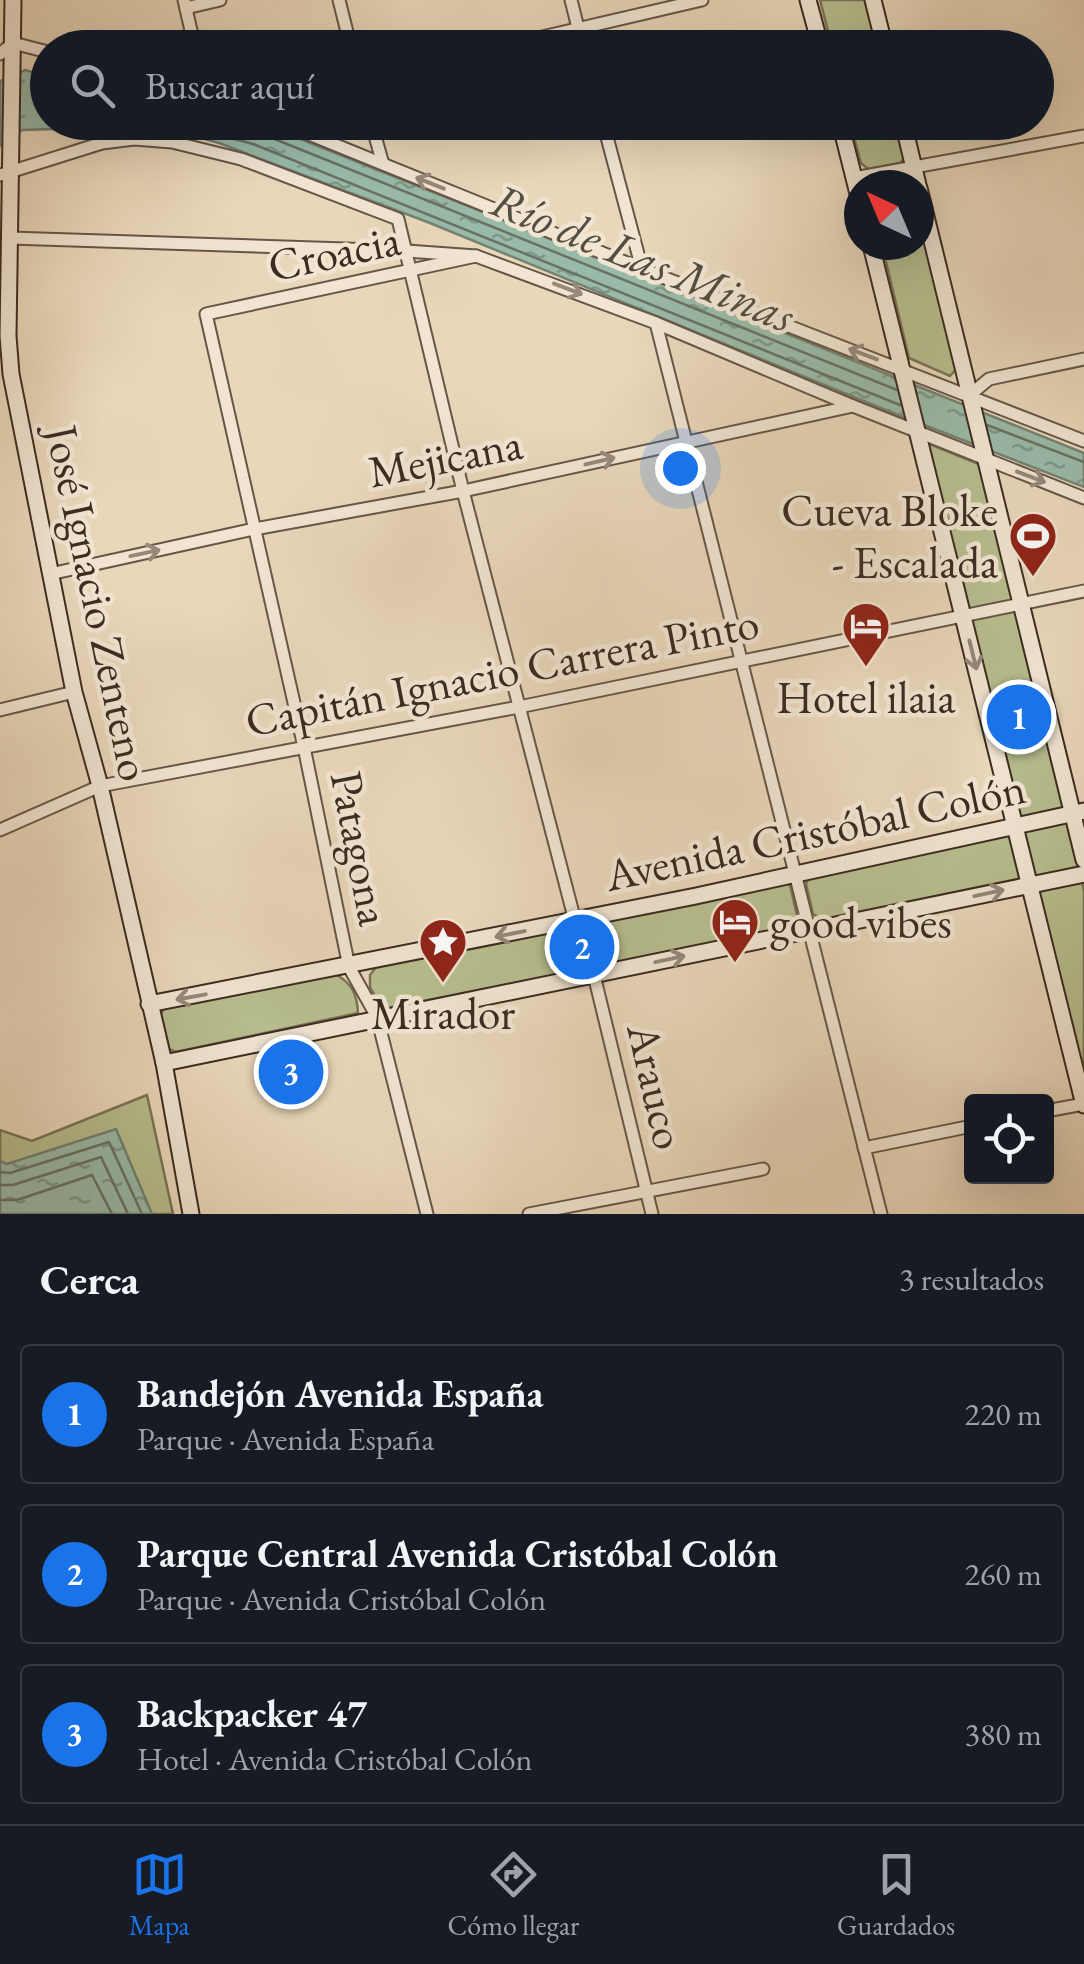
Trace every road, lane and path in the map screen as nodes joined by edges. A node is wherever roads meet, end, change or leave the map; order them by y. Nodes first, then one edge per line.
1 (220, 0) edge
2 (339, 0) edge
3 (571, 0) edge
4 (702, 0) edge
5 (808, 0) edge
6 (874, 0) edge
7 (0, 1) edge
8 (185, 4) edge
9 (13, 6) edge
10 (578, 28) junction
11 (191, 30) edge
12 (346, 30) edge
13 (570, 30) edge
14 (816, 30) edge
15 (881, 30) edge
16 (9, 52) edge
17 (1084, 136) edge
18 (126, 140) edge
19 (147, 140) edge
20 (324, 140) edge
21 (376, 140) edge
22 (608, 140) edge
23 (844, 140) edge
24 (908, 140) edge
25 (383, 164) junction
26 (8, 166) edge
27 (914, 166) junction
28 (852, 170) edge
29 (894, 170) edge
30 (915, 170) edge
31 (7, 227) edge
32 (934, 247) edge
33 (407, 251) junction
34 (476, 256) junction
35 (875, 260) edge
36 (642, 269) junction
37 (411, 272) junction
38 (206, 314) joint
39 (656, 323) junction
40 (1084, 359) edge
41 (904, 373) junction
42 (972, 399) junction
43 (853, 406) junction
44 (917, 428) junction
45 (1084, 441) edge
46 (684, 442) junction
47 (986, 456) junction
48 (463, 491) junction
49 (1084, 498) edge
50 (254, 529) junction
51 (50, 574) junction
52 (1084, 591) edge
53 (1022, 604) junction
54 (963, 616) junction
55 (742, 659) junction
56 (74, 692) junction
57 (519, 707) junction
58 (0, 710) edge
59 (304, 747) junction
60 (100, 786) junction
61 (1079, 812) edge
62 (1016, 824) junction
63 (0, 830) edge
64 (1084, 860) edge
65 (796, 872) junction
66 (1084, 874) edge
67 (1030, 884) junction
68 (575, 922) junction
69 (810, 929) junction
70 (349, 967) junction
71 (594, 975) junction
72 (149, 1004) junction
73 (377, 1017) junction
74 (164, 1063) junction
75 (1084, 1104) edge
76 (1054, 1110) edge
77 (964, 1128) edge
78 (864, 1148) junction
79 (763, 1169) dead end
80 (646, 1191) junction
81 (191, 1214) edge
82 (427, 1214) edge
83 (530, 1214) edge
84 (652, 1214) edge
85 (881, 1214) edge

1 - 8 street
2 - 12 street
3 - 10 street
4 - 10 street
5 - 14 street
6 - 15 street
7 - 9 street
8 - 11 street
9 - 16 street, José Ignacio Zenteno
10 - 13 street
16 - 26 street, José Ignacio Zenteno
17 - 27 street
18 - 26 street
19 - 33 street
20 - 25 street
21 - 25 street
22 - 36 street
23 - 28 street
24 - 27 street
36 -> 25 street
26 - 31 street, José Ignacio Zenteno
27 - 29 street
27 - 30 street
31 - 33 street
31 - 51 street, José Ignacio Zenteno
32 - 42 street
33 - 34 street
33 - 37 street
34 - 37 street, Croacia
34 -> 39 street
35 - 41 street
41 -> 36 street
37 - 38 street, Croacia
37 - 48 street
38 - 50 street, Patagona
39 - 43 street
39 - 46 street
40 - 42 street
41 - 42 street
41 - 44 street
42 - 45 street
42 - 47 street
43 - 44 street
43 - 46 street, Mejicana
44 - 47 street
44 - 54 street
48 -> 46 street, Mejicana
46 - 55 street
47 -> 49 street
47 - 53 street
48 - 50 street, Mejicana
48 - 57 street
51 -> 50 street, Mejicana
50 - 59 street, Patagona
51 - 56 street, José Ignacio Zenteno
52 - 53 street, Capitán Ignacio Carrera Pinto
53 - 54 street, Capitán Ignacio Carrera Pinto
53 - 61 street
54 - 55 street, Capitán Ignacio Carrera Pinto
54 -> 62 street
55 - 57 street, Capitán Ignacio Carrera Pinto
55 - 65 street
56 - 58 street
56 - 60 street, José Ignacio Zenteno
57 - 59 street, Capitán Ignacio Carrera Pinto
57 - 68 street
59 - 60 street, Capitán Ignacio Carrera Pinto
59 - 70 street, Patagona
60 - 63 street, Capitán Ignacio Carrera Pinto
60 - 72 street, José Ignacio Zenteno
61 - 62 street, Avenida Cristóbal Colón
61 - 64 street
62 - 65 street, Avenida Cristóbal Colón
62 - 67 street
65 - 68 street, Avenida Cristóbal Colón
65 - 69 street
66 - 67 street
69 -> 67 street
67 - 75 street
68 -> 70 street, Avenida Cristóbal Colón
71 -> 69 street
69 - 78 street
70 -> 72 street, Avenida Cristóbal Colón
70 - 73 street, Patagona
71 - 73 street
71 - 80 street, Arauco
72 - 74 street, José Ignacio Zenteno
73 - 74 street
73 - 82 street, Patagona
74 - 81 street, José Ignacio Zenteno
75 - 76 street
77 - 78 street
78 - 85 street
79 - 80 street
80 - 83 street
80 - 84 street, Arauco

